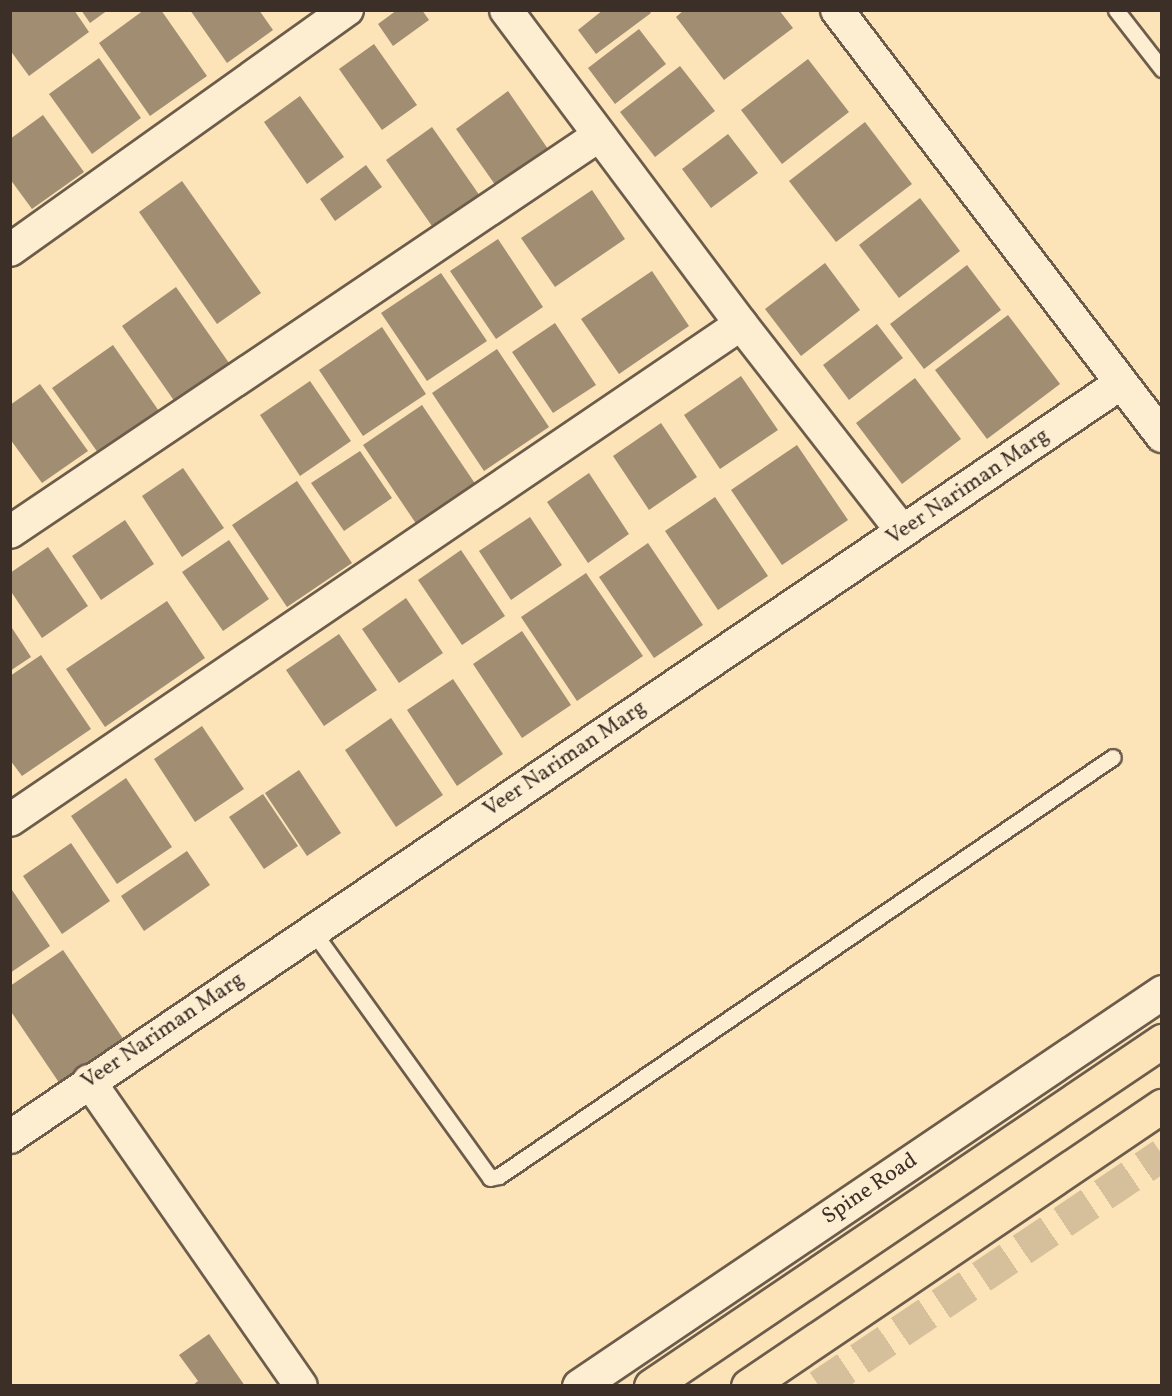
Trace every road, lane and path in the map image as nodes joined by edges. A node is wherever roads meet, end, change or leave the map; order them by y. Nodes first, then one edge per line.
1 (347, 10) edge
2 (506, 10) edge
3 (837, 10) edge
4 (1116, 10) edge
5 (1161, 69) edge
6 (598, 136) junction
7 (10, 250) edge
8 (741, 324) junction
9 (1121, 383) junction
10 (1161, 436) edge
11 (902, 531) junction
12 (10, 532) edge
13 (1113, 758) dead end
14 (10, 820) edge
15 (312, 930) junction
16 (1161, 992) edge
17 (1161, 1041) edge
18 (89, 1081) junction
19 (1161, 1106) edge
20 (10, 1137) edge
21 (301, 1386) edge
22 (579, 1386) edge
23 (651, 1386) edge
24 (748, 1386) edge

1 - 7 street
2 - 6 street
3 - 9 street
4 - 5 lane
6 - 8 street
6 - 12 street
8 - 11 street
8 - 14 street
9 - 10 street
9 - 11 street, Veer Nariman Marg
11 - 15 street, Veer Nariman Marg
13 - 15 lane
15 - 18 street, Veer Nariman Marg
16 - 22 street, Spine Road
17 - 23 main road, Spine Road
18 - 20 street, Veer Nariman Marg
18 - 21 street
19 - 24 main road

